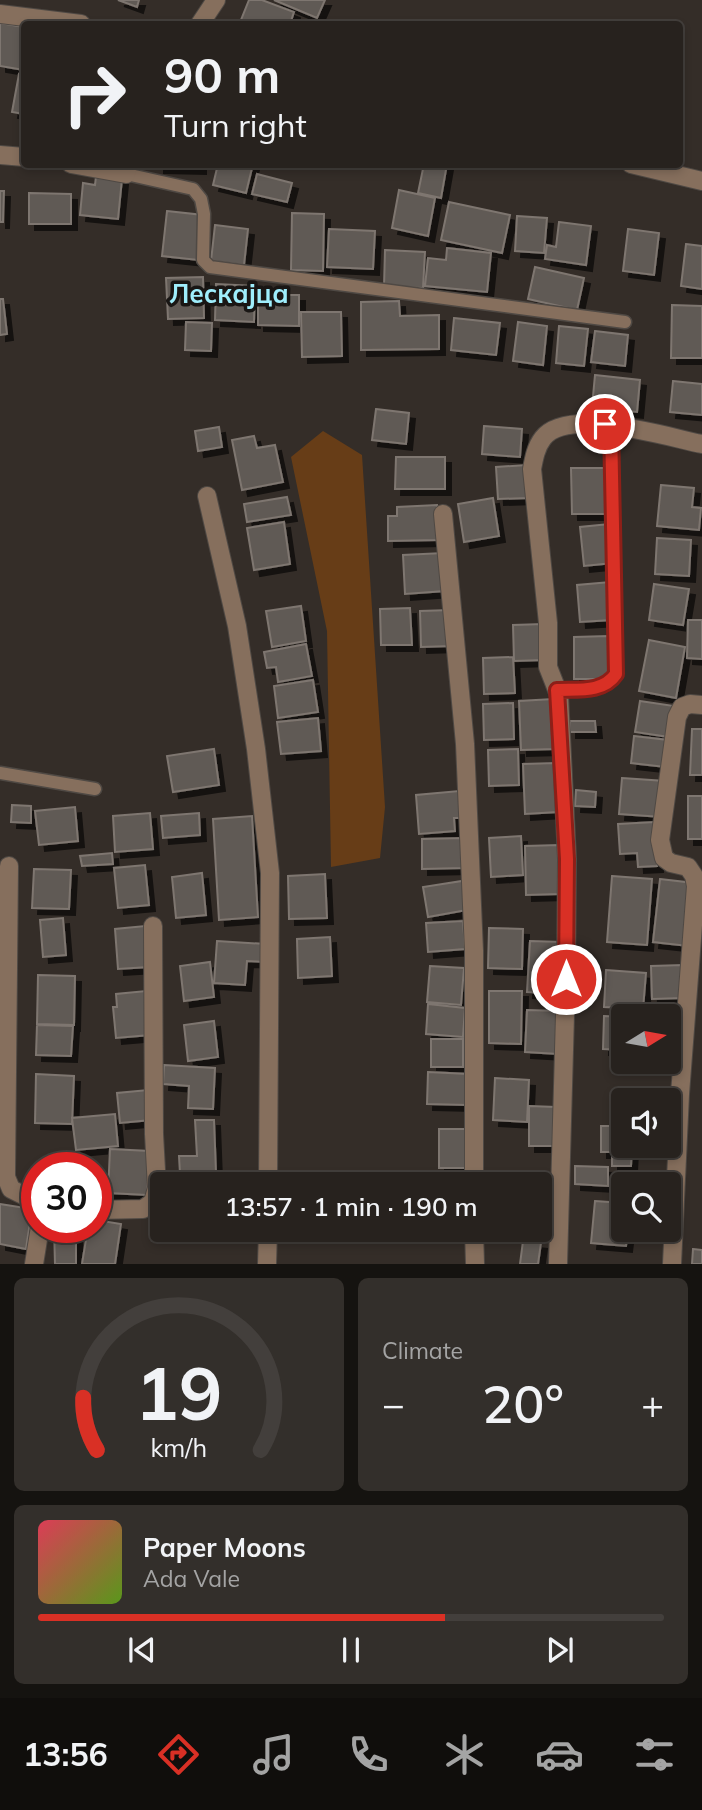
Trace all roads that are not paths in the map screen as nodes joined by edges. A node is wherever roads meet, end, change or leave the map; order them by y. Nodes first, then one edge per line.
1 (216, 0) edge
2 (0, 14) edge
3 (57, 21) edge
4 (202, 21) edge
5 (0, 156) edge
6 (21, 157) edge
7 (648, 168) edge
8 (126, 169) edge
9 (702, 181) edge
10 (625, 321) dead end
11 (611, 426) junction
12 (702, 444) edge
13 (207, 496) dead end
14 (443, 514) dead end
15 (557, 690) junction
16 (702, 705) edge
17 (0, 773) edge
18 (94, 789) dead end
19 (9, 866) dead end
20 (153, 926) dead end
21 (268, 1172) edge
22 (474, 1172) edge
23 (21, 1194) edge
24 (112, 1210) edge
25 (268, 1242) edge
26 (474, 1242) edge
27 (37, 1243) edge
28 (34, 1264) edge
29 (267, 1264) edge
30 (475, 1264) edge
31 (558, 1264) edge
32 (672, 1264) edge

1 - 4 street
2 - 3 street
5 - 6 street
7 - 9 street
8 - 10 lane
11 - 12 street
11 - 15 lane
11 - 15 street
13 - 21 street
14 - 22 street
15 - 31 street
16 - 32 street
17 - 18 lane
19 - 23 street
20 - 24 street
25 - 29 street
26 - 30 street
27 - 28 street

